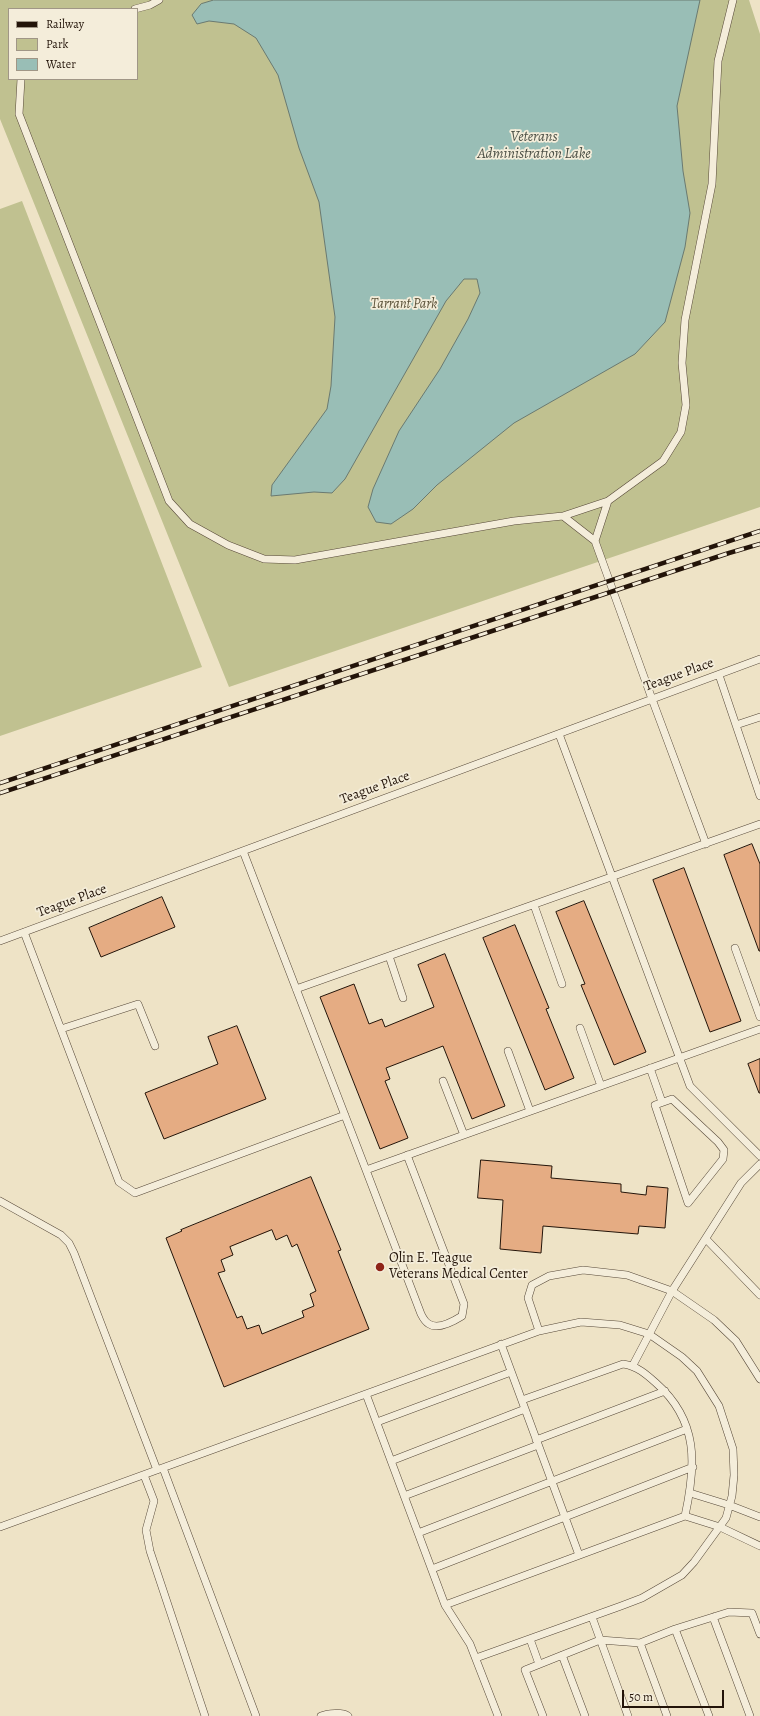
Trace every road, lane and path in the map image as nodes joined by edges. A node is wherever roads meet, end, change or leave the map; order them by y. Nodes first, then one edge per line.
1 (159, 0) edge
2 (733, 0) edge
3 (138, 8) edge
4 (21, 80) edge
5 (608, 501) junction
6 (563, 516) junction
7 (595, 541) junction
8 (760, 659) edge
9 (718, 675) junction
10 (652, 699) junction
11 (760, 717) edge
12 (736, 725) junction
13 (559, 734) junction
14 (760, 796) edge
15 (760, 824) edge
16 (706, 844) junction
17 (243, 851) junction
18 (613, 877) junction
19 (534, 905) junction
20 (24, 932) junction
21 (0, 942) edge
22 (735, 948) dead end
23 (389, 956) junction
24 (562, 984) dead end
25 (296, 989) junction
26 (403, 998) dead end
27 (760, 1017) edge
28 (580, 1028) dead end
29 (760, 1028) edge
30 (61, 1029) junction
31 (155, 1046) dead end
32 (508, 1051) dead end
33 (679, 1058) junction
34 (650, 1068) junction
35 (443, 1081) dead end
36 (601, 1086) junction
37 (662, 1102) junction
38 (530, 1111) junction
39 (344, 1115) junction
40 (464, 1135) junction
41 (407, 1155) junction
42 (760, 1156) edge
43 (760, 1164) edge
44 (366, 1170) junction
45 (0, 1201) edge
46 (706, 1238) junction
47 (672, 1291) junction
48 (760, 1295) edge
49 (539, 1331) junction
50 (649, 1334) junction
51 (501, 1344) junction
52 (633, 1365) junction
53 (511, 1372) junction
54 (760, 1379) edge
55 (665, 1391) junction
56 (366, 1394) junction
57 (522, 1400) junction
58 (525, 1409) junction
59 (377, 1422) junction
60 (687, 1428) junction
61 (537, 1442) junction
62 (391, 1461) junction
63 (693, 1467) junction
64 (160, 1469) junction
65 (144, 1475) junction
66 (552, 1481) junction
67 (690, 1493) junction
68 (404, 1496) junction
69 (730, 1505) junction
70 (685, 1516) junction
71 (565, 1517) junction
72 (760, 1517) edge
73 (0, 1527) edge
74 (720, 1527) junction
75 (418, 1533) junction
76 (760, 1546) edge
77 (579, 1555) junction
78 (432, 1569) junction
79 (445, 1605) junction
80 (592, 1617) junction
81 (713, 1617) junction
82 (675, 1629) junction
83 (760, 1634) edge
84 (530, 1639) junction
85 (600, 1640) junction
86 (640, 1643) junction
87 (562, 1655) junction
88 (476, 1658) junction
89 (539, 1664) junction
90 (205, 1716) edge
91 (256, 1716) edge
92 (321, 1716) edge
93 (348, 1716) edge
94 (498, 1716) edge
95 (543, 1716) edge
96 (584, 1716) edge
97 (628, 1716) edge
98 (667, 1716) edge
99 (709, 1716) edge
100 (750, 1716) edge

1 - 3 lane
2 - 5 lane
4 - 6 lane
5 - 6 lane
5 - 7 lane
6 - 7 lane
7 - 10 lane
8 - 9 lane, Teague Place
9 - 10 lane, Teague Place
9 - 12 lane
10 - 13 lane, Teague Place
10 - 16 lane
11 - 12 lane
12 - 14 lane
13 - 17 lane, Teague Place
13 - 18 lane
15 - 16 lane
16 - 18 lane
17 - 20 lane, Teague Place
17 - 25 lane
18 - 19 lane
18 - 33 lane
19 - 23 lane
19 - 24 lane
20 - 21 lane, Teague Place
20 - 30 lane
22 - 27 lane
23 - 25 lane
23 - 26 lane
25 - 39 lane
28 - 36 lane
29 - 33 lane
30 - 31 lane
30 - 39 lane
32 - 38 lane
33 - 34 lane
33 - 42 lane
34 - 36 lane
34 - 37 lane
35 - 40 lane
36 - 38 lane
37 - 37 lane
38 - 40 lane
39 - 44 lane
40 - 41 lane
41 - 44 lane
41 - 44 lane
43 - 46 lane
45 - 64 lane
46 - 47 lane
46 - 48 lane
47 - 49 lane
47 - 50 lane
47 - 54 lane
49 - 50 lane
49 - 51 lane
50 - 52 lane
50 - 69 lane
51 - 53 lane
51 - 56 lane
52 - 55 lane
52 - 57 lane
53 - 57 lane
53 - 59 lane
55 - 60 lane
55 - 61 lane
56 - 59 lane
56 - 64 lane
57 - 58 lane
58 - 61 lane
58 - 62 lane
59 - 62 lane
60 - 63 lane
60 - 66 lane
61 - 66 lane
61 - 68 lane
62 - 68 lane
63 - 67 lane
63 - 71 lane
64 - 65 lane
64 - 91 lane
65 - 73 lane
65 - 90 lane
66 - 71 lane
66 - 75 lane
67 - 69 lane
67 - 70 lane
68 - 75 lane
69 - 72 lane
69 - 74 lane
70 - 74 lane
70 - 77 lane
71 - 77 lane
71 - 78 lane
74 - 76 lane
74 - 80 lane
75 - 78 lane
77 - 79 lane
78 - 79 lane
79 - 88 lane
80 - 84 lane
80 - 85 lane
81 - 82 lane
81 - 83 lane
81 - 100 lane
82 - 86 lane
82 - 99 lane
84 - 88 lane
84 - 89 lane
85 - 86 lane
85 - 87 lane
85 - 97 lane
86 - 98 lane
87 - 89 lane
87 - 96 lane
88 - 94 lane
89 - 95 lane
92 - 93 lane

